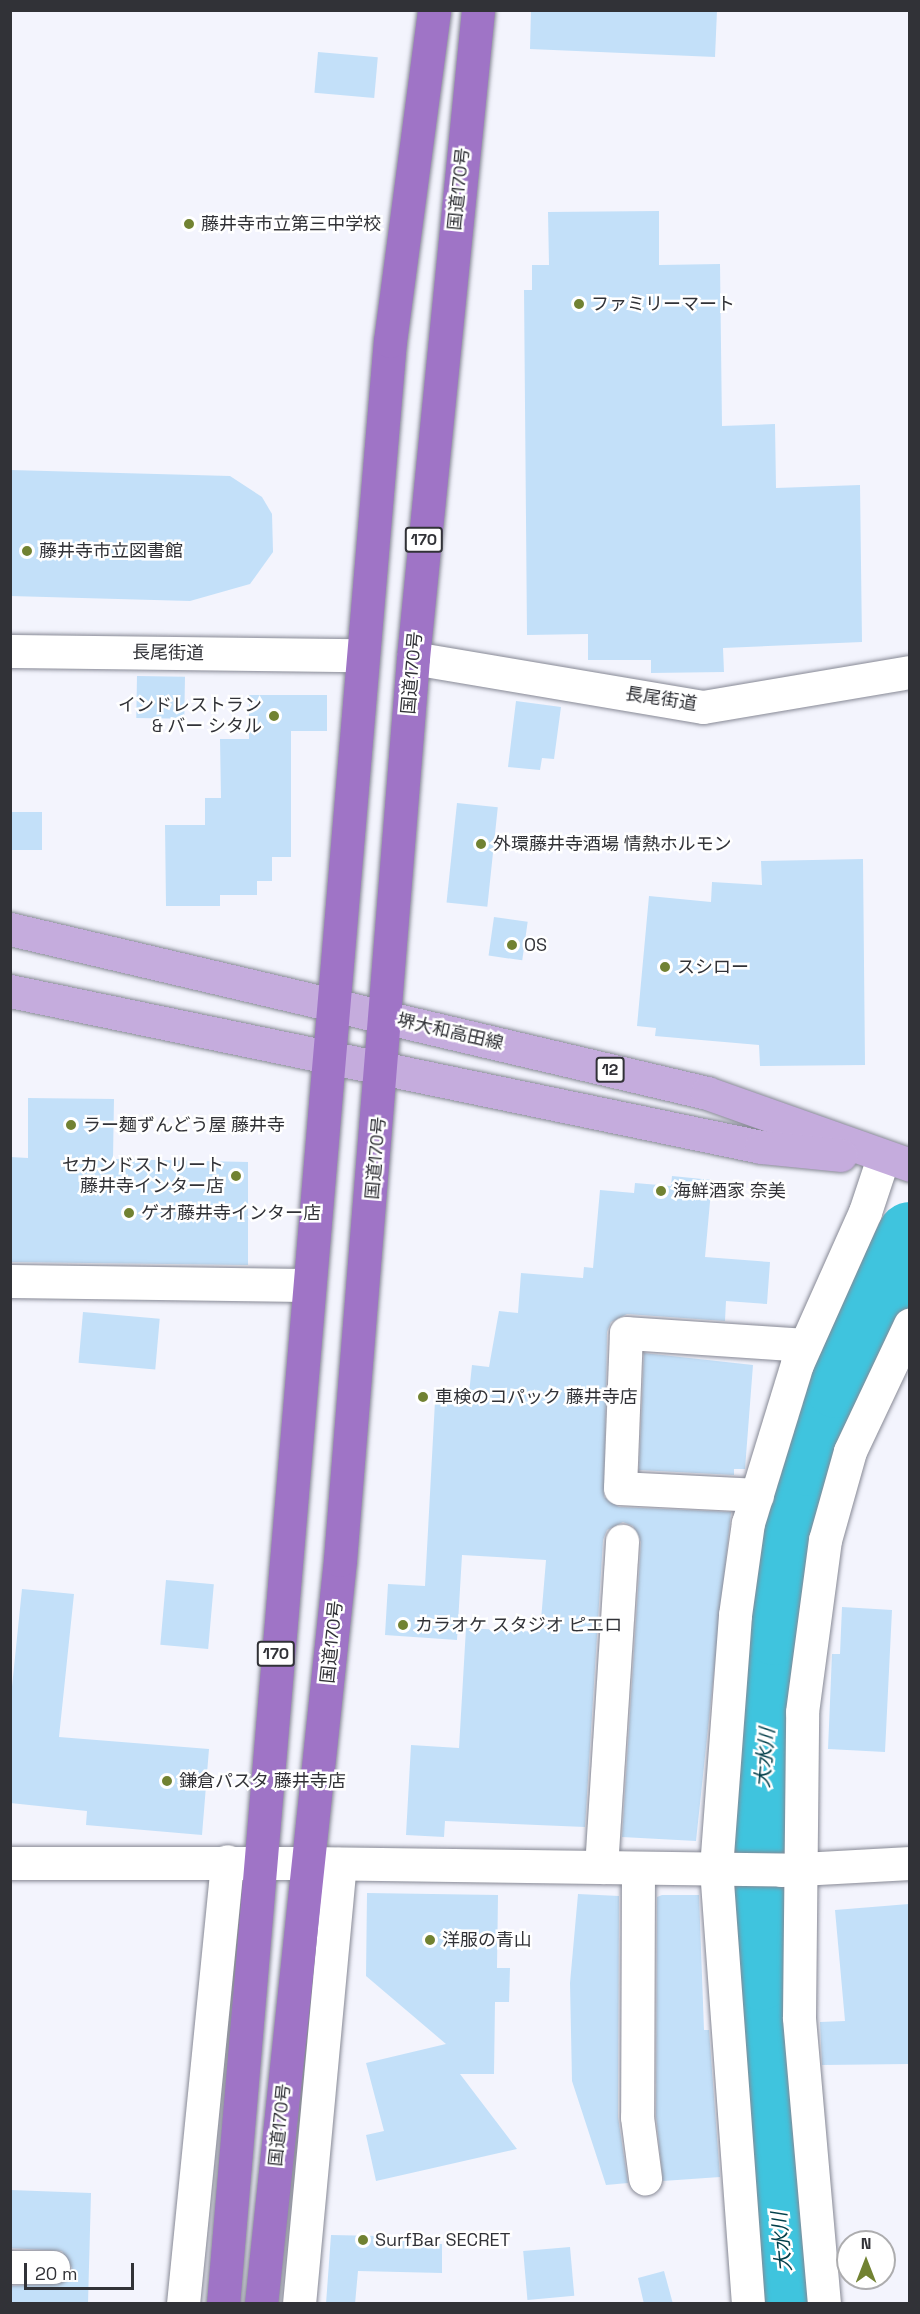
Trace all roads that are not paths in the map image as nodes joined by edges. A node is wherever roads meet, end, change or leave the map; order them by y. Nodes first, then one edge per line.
1 (435, 10) edge
2 (478, 10) edge
3 (10, 651) edge
4 (362, 655) junction
5 (413, 658) junction
6 (903, 673) edge
7 (10, 929) edge
8 (10, 991) edge
9 (330, 1004) junction
10 (387, 1017) junction
11 (325, 1060) junction
12 (383, 1070) junction
13 (895, 1161) edge
14 (10, 1281) edge
15 (306, 1286) junction
16 (909, 1324) edge
17 (805, 1345) junction
18 (757, 1496) junction
19 (622, 1542) dead end
20 (226, 1861) junction
21 (259, 1862) junction
22 (10, 1863) edge
23 (308, 1863) junction
24 (340, 1863) junction
25 (909, 1863) edge
26 (601, 1867) junction
27 (638, 1868) junction
28 (722, 1869) junction
29 (791, 1870) junction
30 (645, 2178) dead end
31 (10, 2267) edge
32 (53, 2267) dead end
33 (183, 2304) edge
34 (223, 2304) edge
35 (261, 2304) edge
36 (299, 2304) edge
37 (748, 2304) edge
38 (824, 2304) edge

1 - 4 highway, 170
2 - 5 highway, 国道170号 / 170
3 - 4 street, 長尾街道
4 - 9 highway, 170
5 - 6 street, 長尾街道
5 - 10 highway, 国道170号 / 170
7 - 9 main road, 堺大和高田線 / 12
8 - 11 main road
9 - 10 main road, 堺大和高田線 / 12
9 - 11 highway, 170
10 - 12 highway, 国道170号 / 170
10 - 13 main road, 堺大和高田線 / 12
11 - 12 main road
11 - 15 highway, 170
12 - 13 main road
12 - 23 highway, 国道170号 / 170
13 - 17 street
14 - 15 street
15 - 21 highway, 170
16 - 29 street
17 - 18 street
17 - 18 street
18 - 28 street
19 - 26 street
20 - 21 street
20 - 22 street
20 - 33 street
21 - 23 street
21 - 34 highway, 170
23 - 24 street
23 - 35 highway, 国道170号 / 170
24 - 26 street
24 - 36 street
25 - 29 street
26 - 27 street
27 - 28 street
27 - 30 street
28 - 29 street
28 - 37 street
29 - 38 street
31 - 32 street

